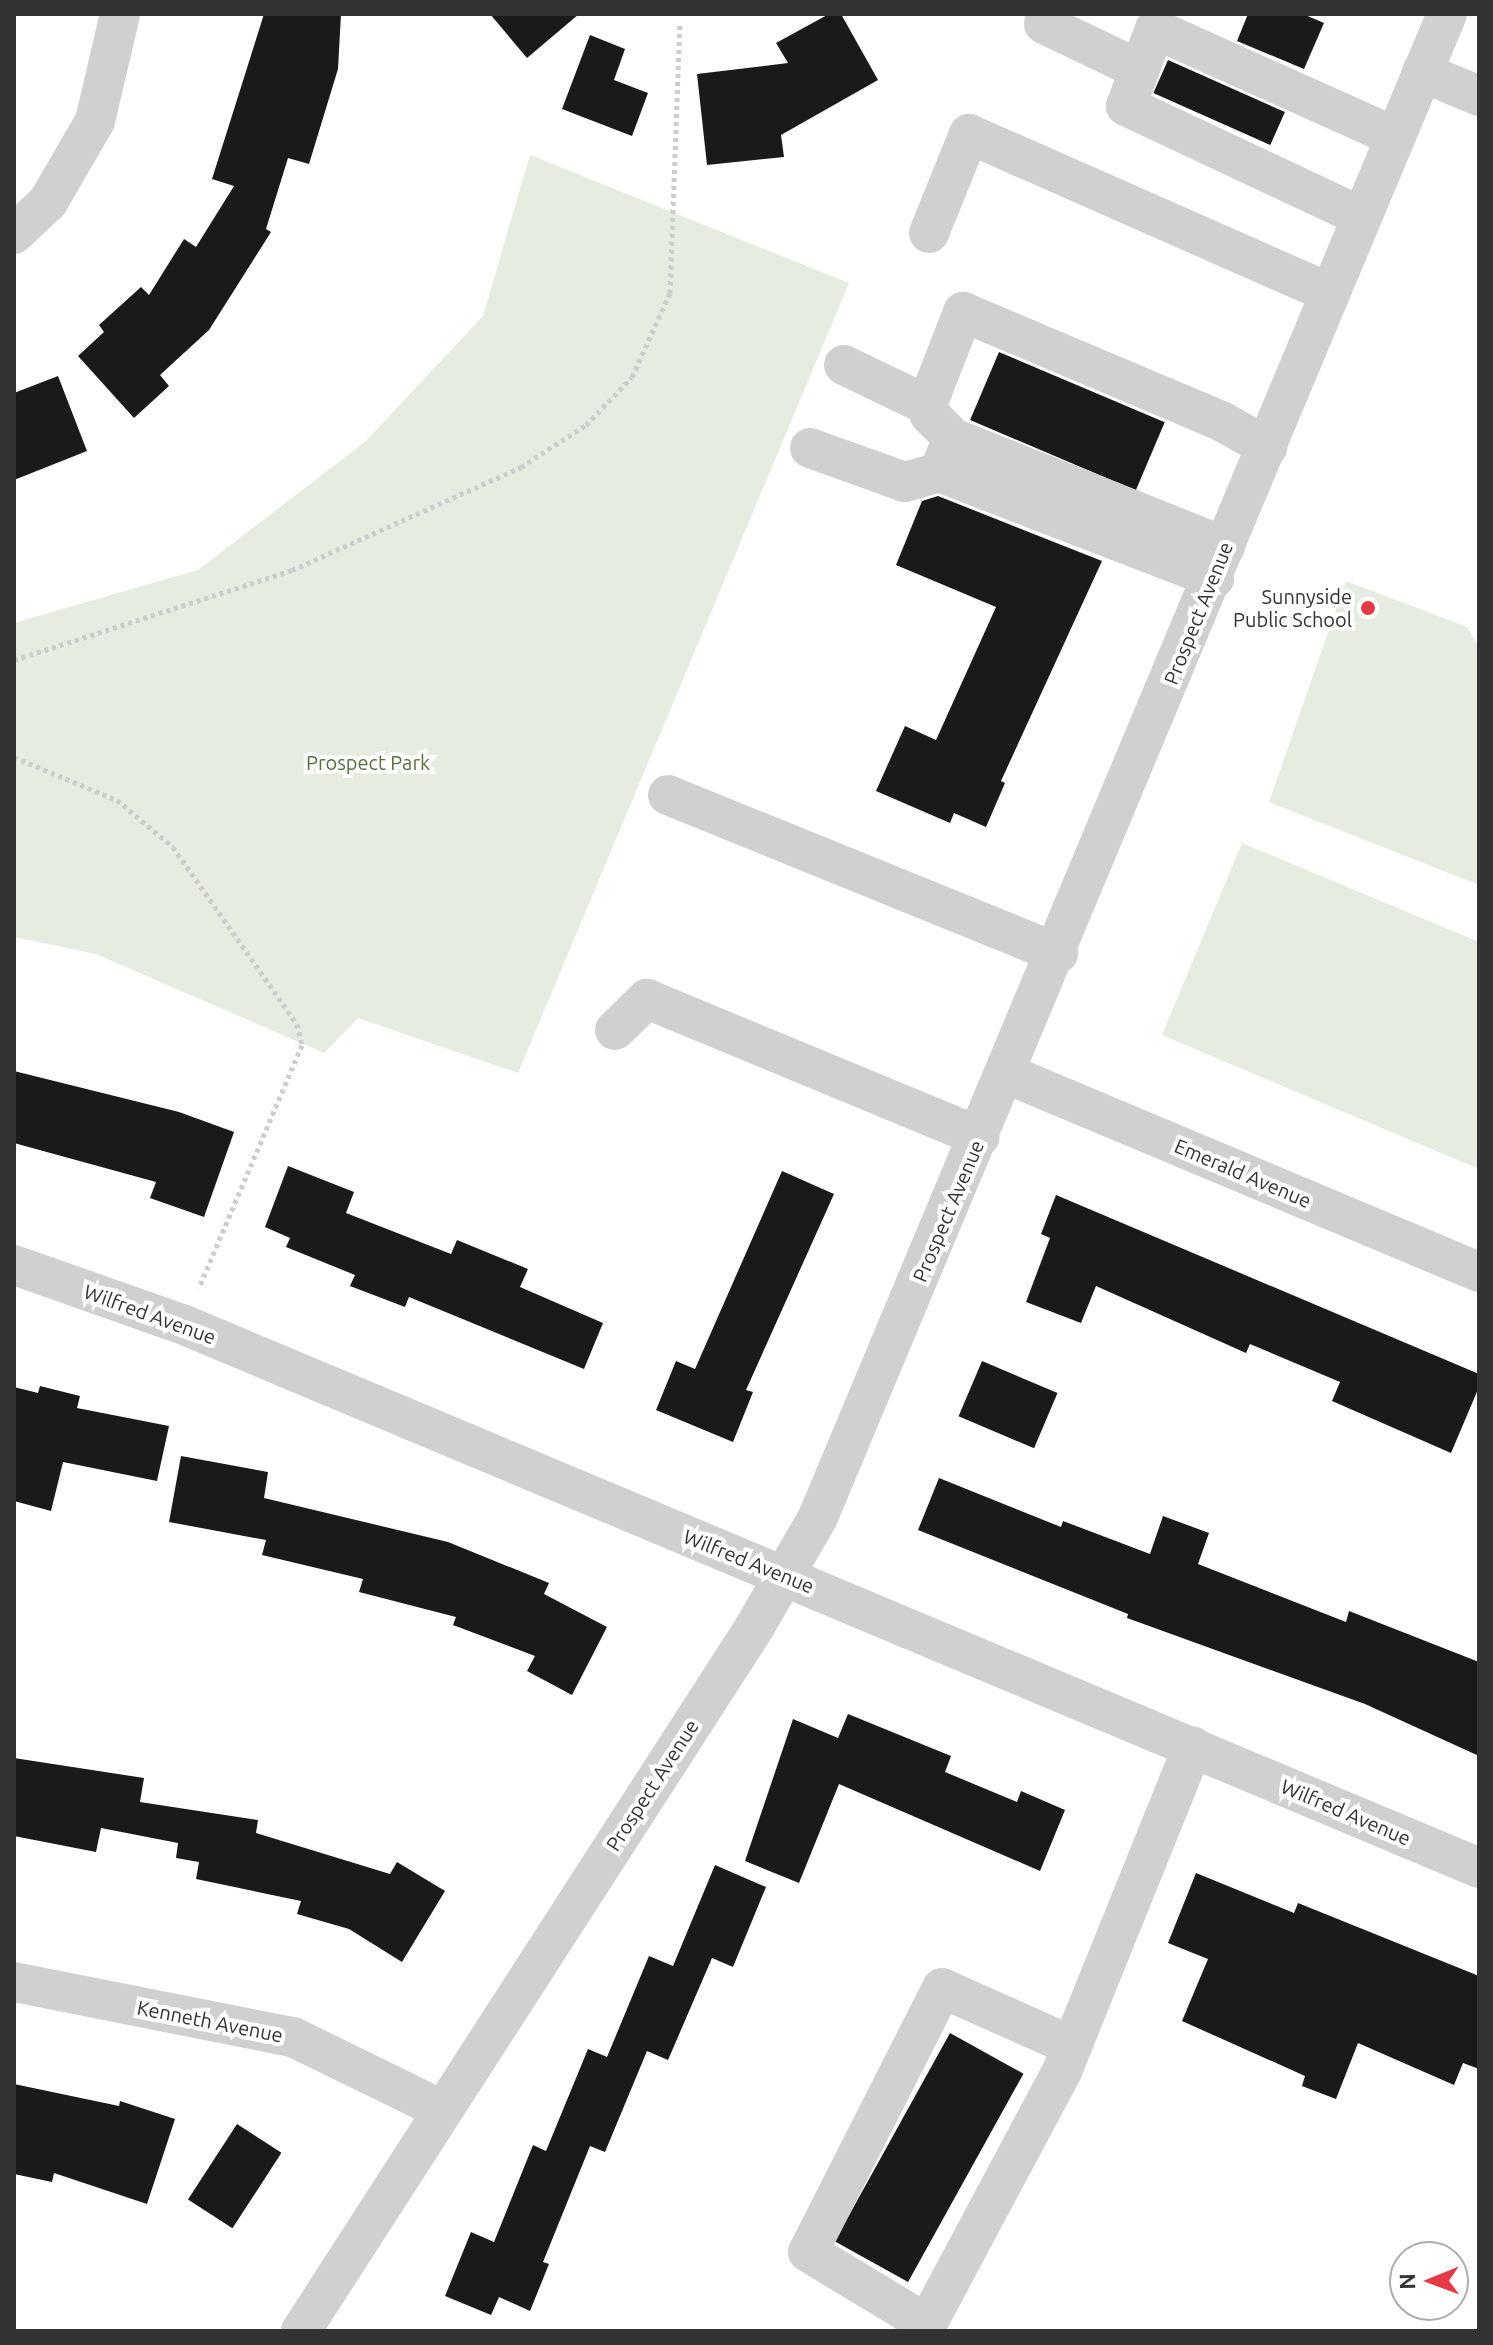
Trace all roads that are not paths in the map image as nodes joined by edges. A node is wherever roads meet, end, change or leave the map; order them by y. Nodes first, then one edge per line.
1 (120, 14) edge
2 (1447, 14) edge
3 (1044, 24) dead end
4 (1140, 70) junction
5 (1422, 72) junction
6 (1479, 96) edge
7 (1395, 137) junction
8 (1362, 217) junction
9 (929, 233) dead end
10 (14, 234) edge
11 (1330, 293) junction
12 (844, 365) dead end
13 (927, 405) junction
14 (1267, 447) junction
15 (810, 448) dead end
16 (946, 455) junction
17 (1220, 563) junction
18 (668, 795) dead end
19 (1058, 953) junction
20 (615, 1030) dead end
21 (1007, 1074) junction
22 (980, 1137) junction
23 (14, 1265) edge
24 (1479, 1272) edge
25 (787, 1576) junction
26 (1193, 1747) junction
27 (1479, 1868) edge
28 (14, 1982) edge
29 (1072, 2046) junction
30 (440, 2109) junction
31 (301, 2331) edge

1 - 10 street
2 - 5 street, Prospect Avenue
3 - 4 street
4 - 7 street
4 - 8 street
5 - 6 street
5 - 7 street, Prospect Avenue
7 - 8 street, Prospect Avenue
8 - 11 street, Prospect Avenue
9 - 11 street
11 - 14 street, Prospect Avenue
12 - 13 street
13 - 14 street
13 - 16 street
14 - 17 street, Prospect Avenue
15 - 16 street
16 - 17 street
17 - 19 street, Prospect Avenue
18 - 19 street
19 - 21 street, Prospect Avenue
20 - 22 street
21 - 22 street, Prospect Avenue
21 - 24 street, Emerald Avenue
22 - 25 street, Prospect Avenue
23 - 25 street, Wilfred Avenue
25 - 26 street, Wilfred Avenue
25 - 30 street, Prospect Avenue
26 - 27 street, Wilfred Avenue
26 - 29 street
28 - 30 street, Kenneth Avenue
29 - 29 street
30 - 31 street, Prospect Avenue

